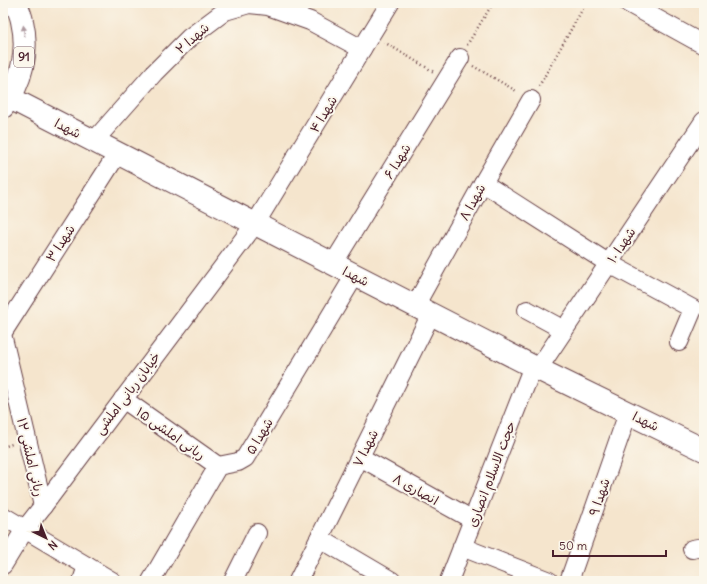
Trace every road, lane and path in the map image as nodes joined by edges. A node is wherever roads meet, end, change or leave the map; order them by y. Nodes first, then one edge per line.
1 (16, 3) edge
2 (390, 3) edge
3 (493, 3) edge
4 (586, 3) edge
5 (628, 3) edge
6 (367, 41) junction
7 (704, 45) edge
8 (460, 58) junction
9 (447, 80) junction
10 (531, 100) junction
11 (7, 103) edge
12 (704, 121) edge
13 (94, 141) junction
14 (118, 153) junction
15 (483, 183) junction
16 (255, 224) junction
17 (608, 263) junction
18 (333, 264) junction
19 (355, 275) junction
20 (423, 310) junction
21 (527, 310) dead end
22 (564, 330) junction
23 (3, 332) edge
24 (3, 338) edge
25 (679, 342) dead end
26 (535, 368) junction
27 (123, 399) junction
28 (628, 413) junction
29 (704, 450) edge
30 (360, 457) junction
31 (218, 466) junction
32 (43, 506) junction
33 (3, 516) edge
34 (473, 520) junction
35 (25, 529) junction
36 (257, 533) dead end
37 (320, 538) junction
38 (462, 547) junction
39 (3, 565) edge
40 (85, 573) edge
41 (112, 581) edge
42 (151, 581) edge
43 (233, 581) edge
44 (298, 581) edge
45 (392, 581) edge
46 (449, 581) edge
47 (549, 581) edge
48 (569, 581) edge

11 -> 1 main road, 91
2 - 6 street, شهدا ۴
3 - 8 path
4 - 10 path
5 - 7 street
6 - 9 path
6 - 13 street, شهدا ۲
6 - 16 street, شهدا ۴
8 - 9 street, شهدا ۶
8 - 10 path
9 - 18 street, شهدا ۶
10 - 15 street, شهدا ۸
11 - 13 main road, شهدا
12 - 17 street, شهدا ۱۰
13 - 14 main road, شهدا
14 - 16 main road, شهدا
14 - 23 street, شهدا ۳
15 - 17 street
15 - 20 street, شهدا ۸
16 - 18 main road, شهدا
16 - 27 street, خیابان ربانی املشی
17 - 22 street, شهدا ۱۰
17 - 25 street
18 - 19 main road, شهدا
19 - 20 main road, شهدا
19 - 31 street, شهدا ۵
20 - 26 main road, شهدا
20 - 30 street, شهدا ۷
21 - 22 street
22 - 26 street, شهدا ۱۰
24 - 32 street, ربانی املشی ۱۲
26 - 28 main road, شهدا
26 - 34 street, حجت الاسلام انصاری
27 - 31 street, ربانی املشی ۱۵
27 - 32 street, خیابان ربانی املشی
28 - 29 main road, شهدا
28 - 48 street, شهدا ۹
30 - 34 street, انصاری ۸
30 - 37 street, شهدا ۷
31 - 42 street
32 - 35 street, خیابان ربانی املشی
33 - 35 street
34 - 38 street, حجت الاسلام انصاری
35 - 39 street, خیابان ربانی املشی
35 - 40 street
36 - 43 street
37 - 44 street, شهدا ۷
37 - 45 street
38 - 46 street, حجت الاسلام انصاری
38 - 47 street
40 - 41 street

